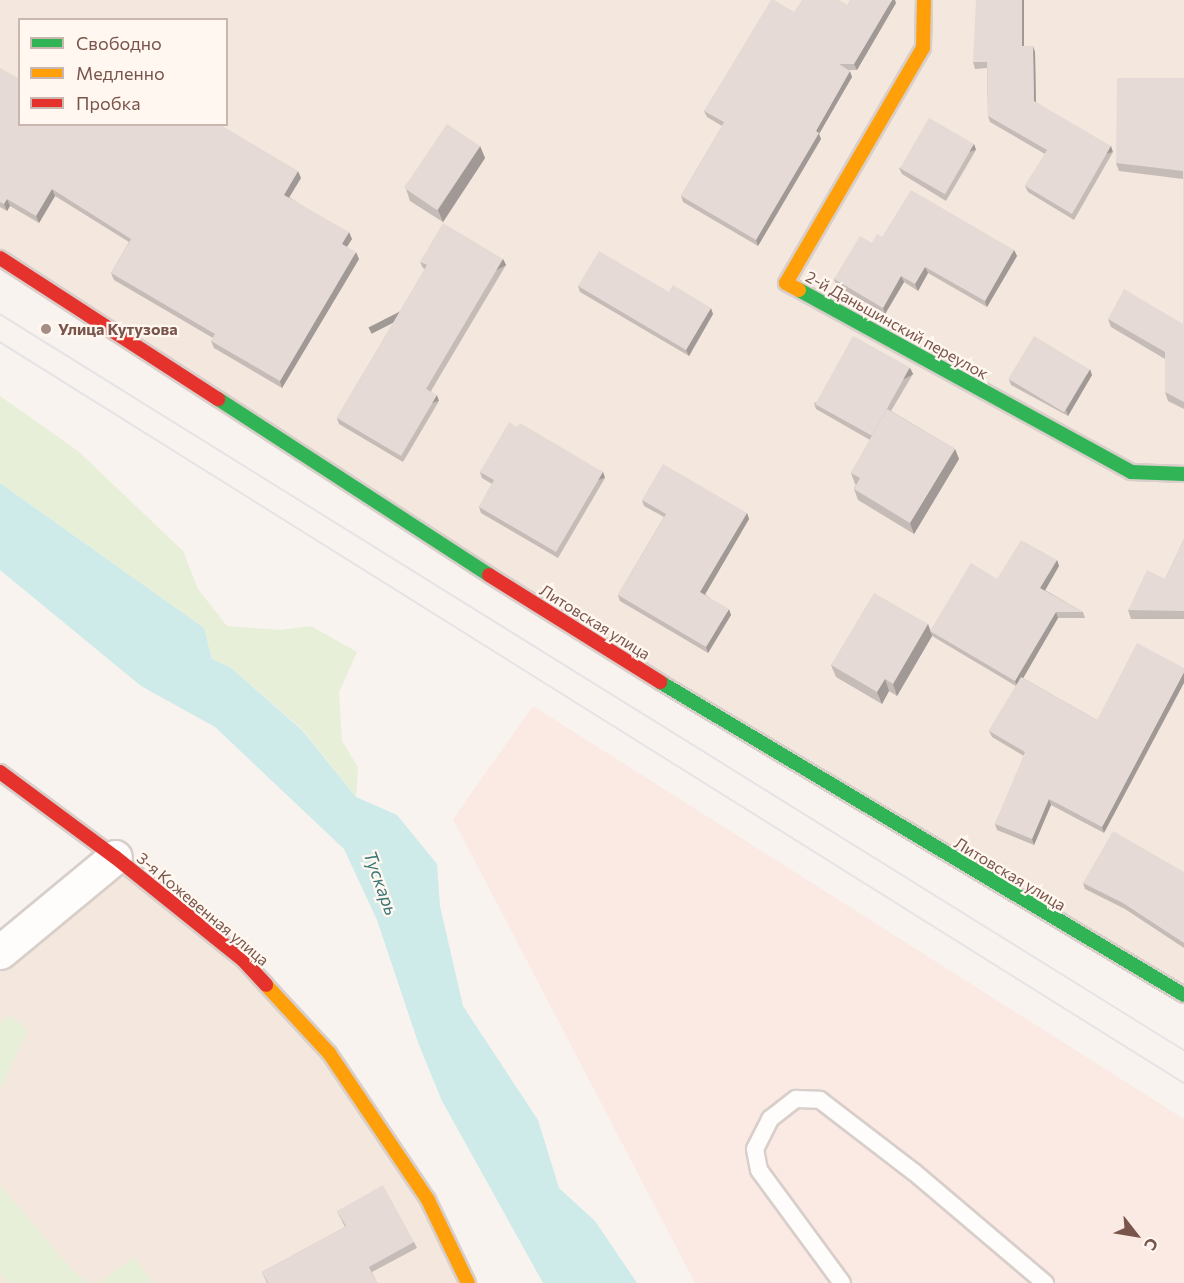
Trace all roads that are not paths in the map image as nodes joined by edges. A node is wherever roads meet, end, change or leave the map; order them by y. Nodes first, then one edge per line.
1 (924, 0) edge
2 (0, 258) edge
3 (1184, 474) edge
4 (0, 772) edge
5 (115, 857) junction
6 (0, 952) edge
7 (1184, 995) edge
8 (468, 1283) edge
9 (842, 1283) edge
10 (1045, 1283) edge

1 - 3 street, 2-й Даньшинский переулок
2 - 7 street, Литовская улица
4 - 5 street, 3-я Кожевенная улица
5 - 6 street
5 - 8 street, 3-я Кожевенная улица
9 - 10 lane

